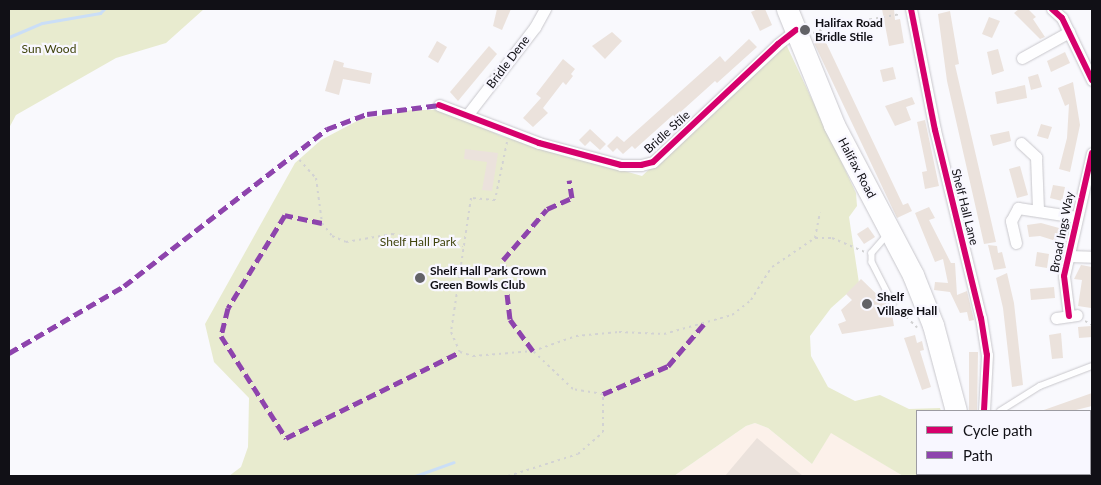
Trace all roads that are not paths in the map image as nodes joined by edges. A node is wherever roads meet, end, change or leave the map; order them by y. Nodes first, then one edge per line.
1 (545, 9) edge
2 (787, 9) edge
3 (1052, 9) edge
4 (912, 11) edge
5 (1069, 32) junction
6 (797, 35) junction
7 (1022, 58) dead end
8 (1092, 79) edge
9 (439, 105) dead end
10 (468, 114) junction
11 (1020, 144) dead end
12 (1092, 153) edge
13 (1038, 210) junction
14 (1076, 217) junction
15 (890, 233) junction
16 (1016, 243) dead end
17 (1069, 256) junction
18 (1092, 257) edge
19 (894, 304) road end
20 (1056, 318) dead end
21 (1092, 366) edge
22 (956, 410) edge
23 (984, 410) edge
24 (1002, 410) edge

1 - 10 street, Bridle Dene
2 - 6 highway, Halifax Road
3 - 5 street
4 - 23 street, Shelf Hall Lane
5 - 7 street
5 - 8 street
6 - 10 street, Bridle Stile
6 - 15 highway, Halifax Road
9 - 10 street, Bridle Stile
11 - 13 street
12 - 14 street, Broad Ings Way
13 - 14 street
13 - 16 street
14 - 17 street, Broad Ings Way
15 - 19 lane
15 - 22 highway, Halifax Road
17 - 18 street
17 - 20 street, Broad Ings Way
21 - 24 lane

